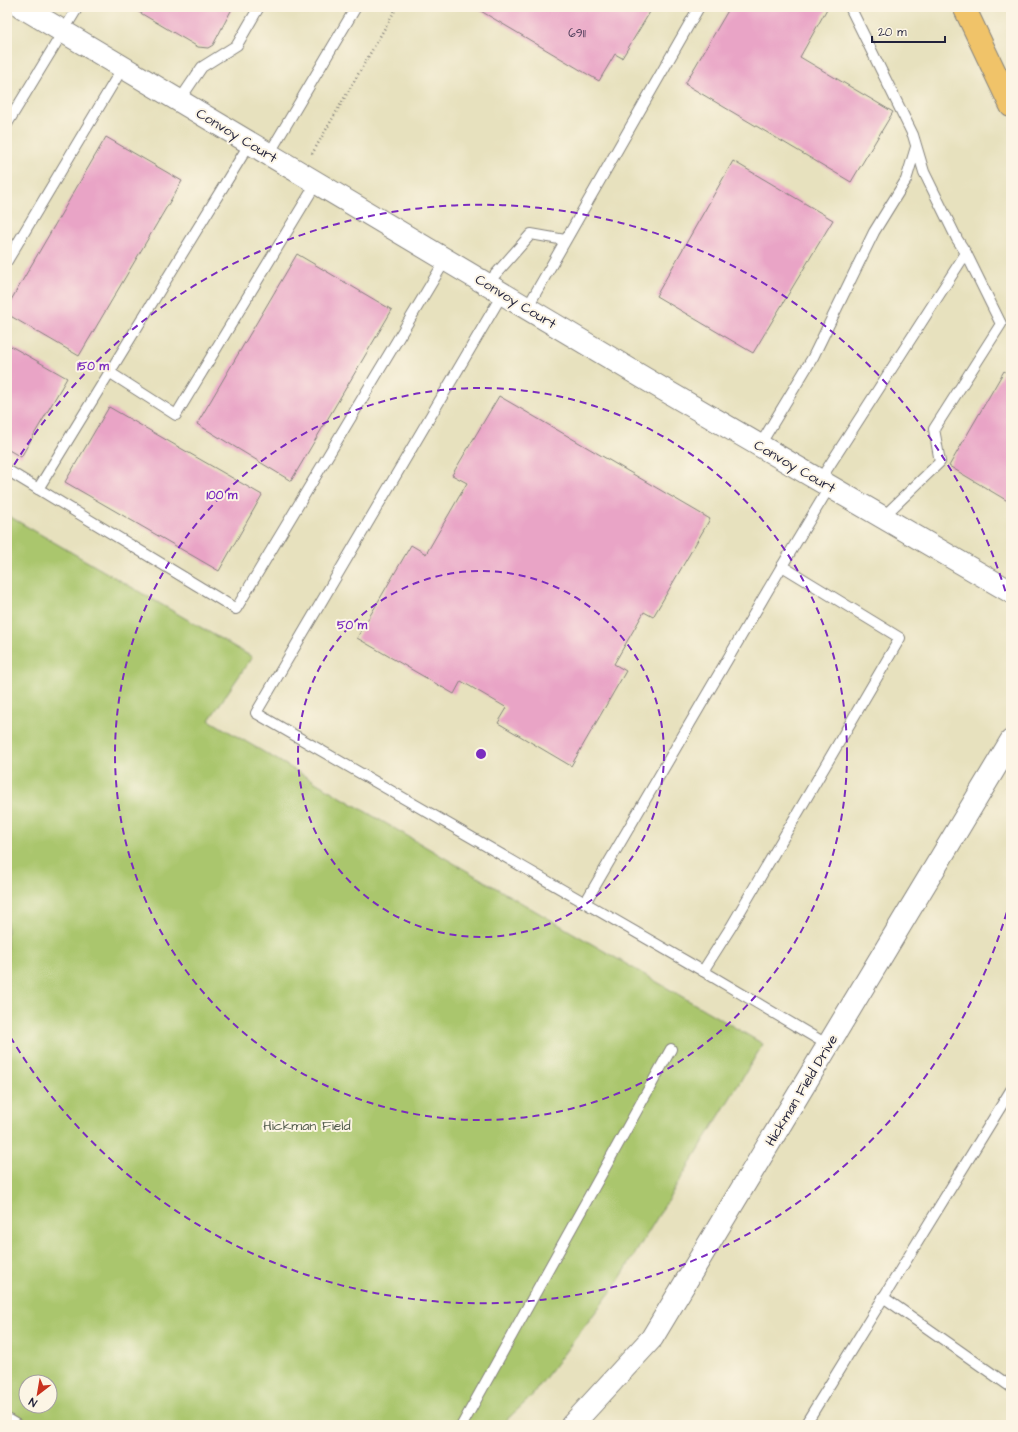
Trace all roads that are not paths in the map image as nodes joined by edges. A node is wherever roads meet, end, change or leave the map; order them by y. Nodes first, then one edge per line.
1 (22, 7) edge
2 (78, 7) edge
3 (259, 7) edge
4 (356, 7) edge
5 (698, 7) edge
6 (850, 7) edge
7 (964, 7) edge
8 (63, 31) junction
9 (123, 67) junction
10 (179, 101) junction
11 (1011, 106) edge
12 (7, 124) edge
13 (250, 143) junction
14 (916, 147) junction
15 (269, 154) junction
16 (317, 182) junction
17 (565, 240) junction
18 (966, 253) junction
19 (446, 259) junction
20 (7, 261) edge
21 (495, 289) junction
22 (527, 308) junction
23 (109, 372) junction
24 (760, 446) junction
25 (7, 470) edge
26 (825, 483) junction
27 (38, 489) junction
28 (883, 518) junction
29 (782, 566) junction
30 (1011, 592) edge
31 (1011, 741) edge
32 (585, 903) junction
33 (703, 971) junction
34 (828, 1045) junction
35 (671, 1049) dead end
36 (1011, 1090) edge
37 (883, 1297) junction
38 (1011, 1387) edge
39 (7, 1419) edge
40 (17, 1425) edge
41 (462, 1425) edge
42 (572, 1425) edge
43 (805, 1425) edge

1 - 8 street, Convoy Court
2 - 8 lane
3 - 10 lane
4 - 15 lane
5 - 17 lane
6 - 14 lane
7 - 11 highway
8 - 9 street, Convoy Court
8 - 12 lane
9 - 10 street, Convoy Court
9 - 20 lane
10 - 13 street, Convoy Court
13 - 15 street, Convoy Court
13 - 23 lane
14 - 18 lane
14 - 24 lane
15 - 16 street, Convoy Court
16 - 19 street, Convoy Court
16 - 23 lane
17 - 21 lane
17 - 22 lane
18 - 26 lane
18 - 28 lane
19 - 21 street, Convoy Court
19 - 27 lane
21 - 22 street, Convoy Court
21 - 32 lane
22 - 24 street, Convoy Court
23 - 27 lane
24 - 26 street, Convoy Court
25 - 27 lane
26 - 28 street, Convoy Court
26 - 29 lane
28 - 30 street, Convoy Court
29 - 32 lane
29 - 33 lane
31 - 34 street, Hickman Field Drive
32 - 33 lane
33 - 34 lane
34 - 42 street, Hickman Field Drive
35 - 41 lane
36 - 37 lane
37 - 38 lane
37 - 43 lane
39 - 40 lane

